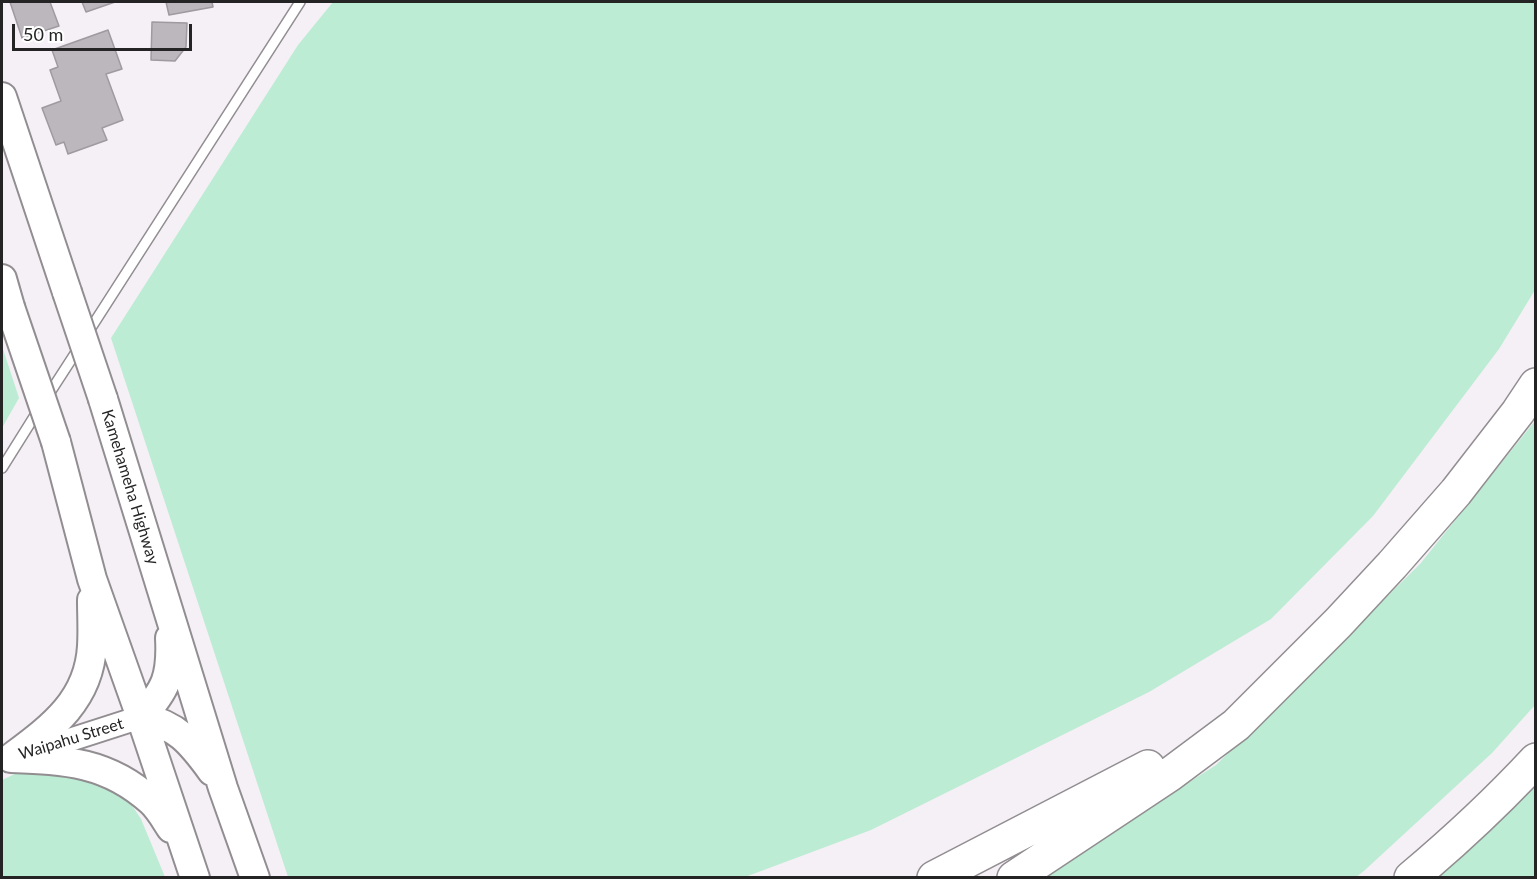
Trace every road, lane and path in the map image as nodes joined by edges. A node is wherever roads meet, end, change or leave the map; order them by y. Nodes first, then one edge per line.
1 (300, 2) edge
2 (2, 97) edge
3 (2, 279) edge
4 (1536, 385) edge
5 (2, 468) edge
6 (92, 579) junction
7 (168, 612) junction
8 (1338, 623) junction
9 (141, 717) junction
10 (6, 760) edge
11 (1536, 760) edge
12 (224, 788) junction
13 (184, 846) junction
14 (195, 878) edge
15 (255, 878) edge
16 (934, 878) edge
17 (1014, 878) edge
18 (1411, 878) edge

1 - 5 lane
2 - 7 main road, Kamehameha Highway, bridge
3 - 6 main road, bridge
4 - 8 highway
6 - 9 main road
6 - 10 main road
7 - 9 main road
7 - 12 main road, Kamehameha Highway
8 - 16 highway
8 - 17 highway
9 - 10 street, Waipahu Street
9 - 12 main road
9 - 13 main road
10 - 13 main road
11 - 18 highway
12 - 15 main road, Kamehameha Highway
13 - 14 main road

